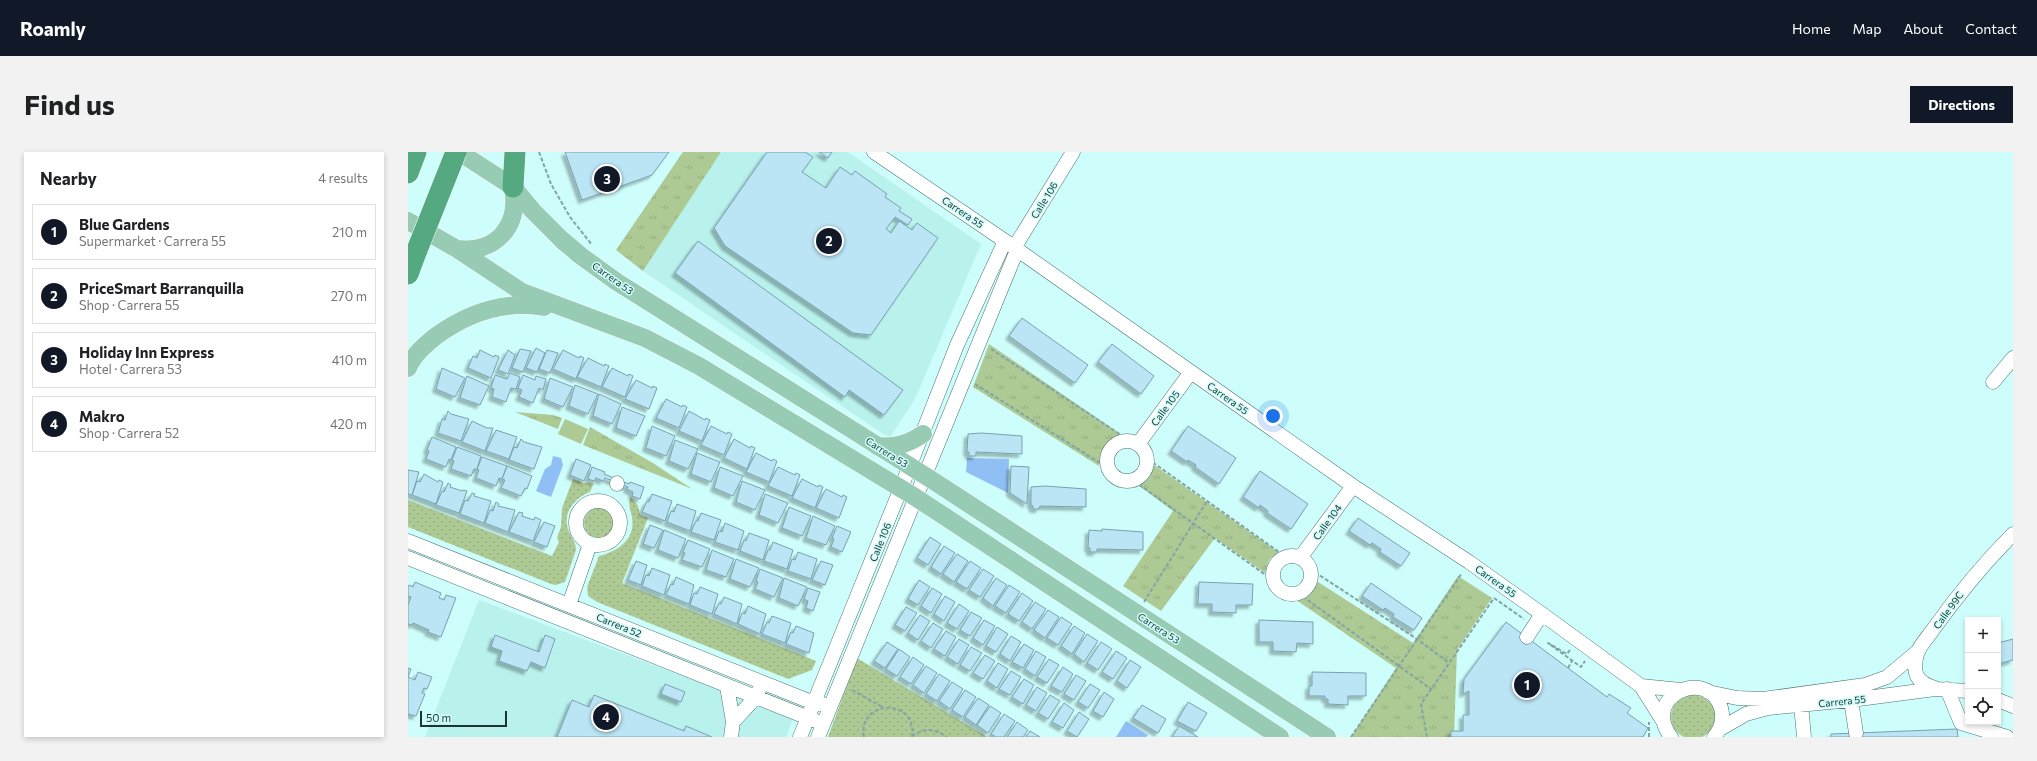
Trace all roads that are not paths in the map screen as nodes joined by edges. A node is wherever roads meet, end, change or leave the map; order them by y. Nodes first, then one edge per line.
1 (416, 152) edge
2 (457, 152) edge
3 (515, 152) edge
4 (874, 152) edge
5 (1073, 152) edge
6 (408, 173) edge
7 (513, 187) junction
8 (408, 221) edge
9 (1012, 246) junction
10 (457, 249) junction
11 (1038, 264) junction
12 (408, 274) edge
13 (1000, 289) junction
14 (574, 312) junction
15 (957, 345) junction
16 (973, 356) junction
17 (2013, 358) edge
18 (408, 368) edge
19 (1191, 372) junction
20 (1993, 382) dead end
21 (923, 434) junction
22 (1134, 442) junction
23 (877, 446) junction
24 (917, 471) junction
25 (1353, 486) junction
26 (908, 493) junction
27 (2013, 534) edge
28 (408, 541) edge
29 (590, 544) dead end
30 (408, 558) edge
31 (1300, 558) junction
32 (579, 609) junction
33 (1542, 614) junction
34 (578, 626) junction
35 (1527, 637) dead end
36 (1917, 652) junction
37 (762, 682) junction
38 (727, 686) junction
39 (1641, 686) junction
40 (1941, 688) junction
41 (1681, 690) junction
42 (1965, 691) edge
43 (1708, 692) junction
44 (756, 697) junction
45 (1851, 700) junction
46 (2001, 701) edge
47 (814, 703) junction
48 (831, 705) junction
49 (1801, 705) junction
50 (2013, 706) edge
51 (808, 718) junction
52 (1663, 720) junction
53 (732, 722) junction
54 (821, 730) edge
55 (1717, 733) edge
56 (1856, 733) dead end
57 (731, 737) edge
58 (800, 737) edge
59 (1280, 737) edge
60 (1327, 737) edge
61 (1671, 737) edge
62 (1804, 737) edge
63 (2007, 737) edge

1 - 6 highway
2 - 7 main road, Carrera 53
2 - 12 highway, bridge
3 - 7 highway
4 - 9 street, Carrera 55
5 - 9 street, Calle 106
7 - 10 main road
7 - 23 main road, Carrera 53
8 - 10 main road
9 - 11 street, Carrera 55
9 - 13 street, Calle 106
9 - 15 street, Calle 106
10 - 14 main road
11 - 13 street, Calle 106
11 - 19 street, Carrera 55
13 - 16 street, Calle 106
14 - 18 main road
14 - 26 main road
15 - 16 street
15 - 21 street, Calle 106
16 - 24 street, Calle 106
17 - 20 street
19 - 22 street, Calle 105
19 - 25 street, Carrera 55
21 - 23 main road
21 - 24 street, Calle 106
22 - 22 street
23 - 24 main road, Carrera 53
24 - 26 street, Calle 106
24 - 60 main road, Carrera 53
25 - 31 street, Calle 104
25 - 33 street, Carrera 55
26 - 47 street, Calle 106
26 - 48 street, Calle 106
26 - 59 main road
27 - 36 street, Calle 99C
28 - 32 street, Carrera 52
29 - 32 street
30 - 34 street, Carrera 52
31 - 31 street
32 - 34 street
32 - 37 street, Carrera 52
33 - 35 street
33 - 39 street, Carrera 55
34 - 38 street, Carrera 52
36 - 40 street
36 - 43 street, Carrera 55
37 - 44 street
37 - 47 street, Carrera 52
38 - 44 street, Carrera 52
38 - 53 street
39 - 41 street
39 - 52 street, Carrera 55
40 - 42 street, Carrera 55
40 - 45 street, Carrera 55
40 - 63 street
41 - 43 street, Carrera 55
41 - 52 street
43 - 55 street
44 - 51 street, Carrera 52
44 - 53 street
45 - 49 street, Carrera 55
45 - 56 street
46 - 50 street
47 - 48 street, Carrera 52
47 - 51 street, Calle 106
48 - 54 street, Calle 106
49 - 55 street, Carrera 55
49 - 62 street
51 - 54 street, Carrera 52
51 - 58 street, Calle 106
52 - 61 street, Carrera 55
53 - 57 street

